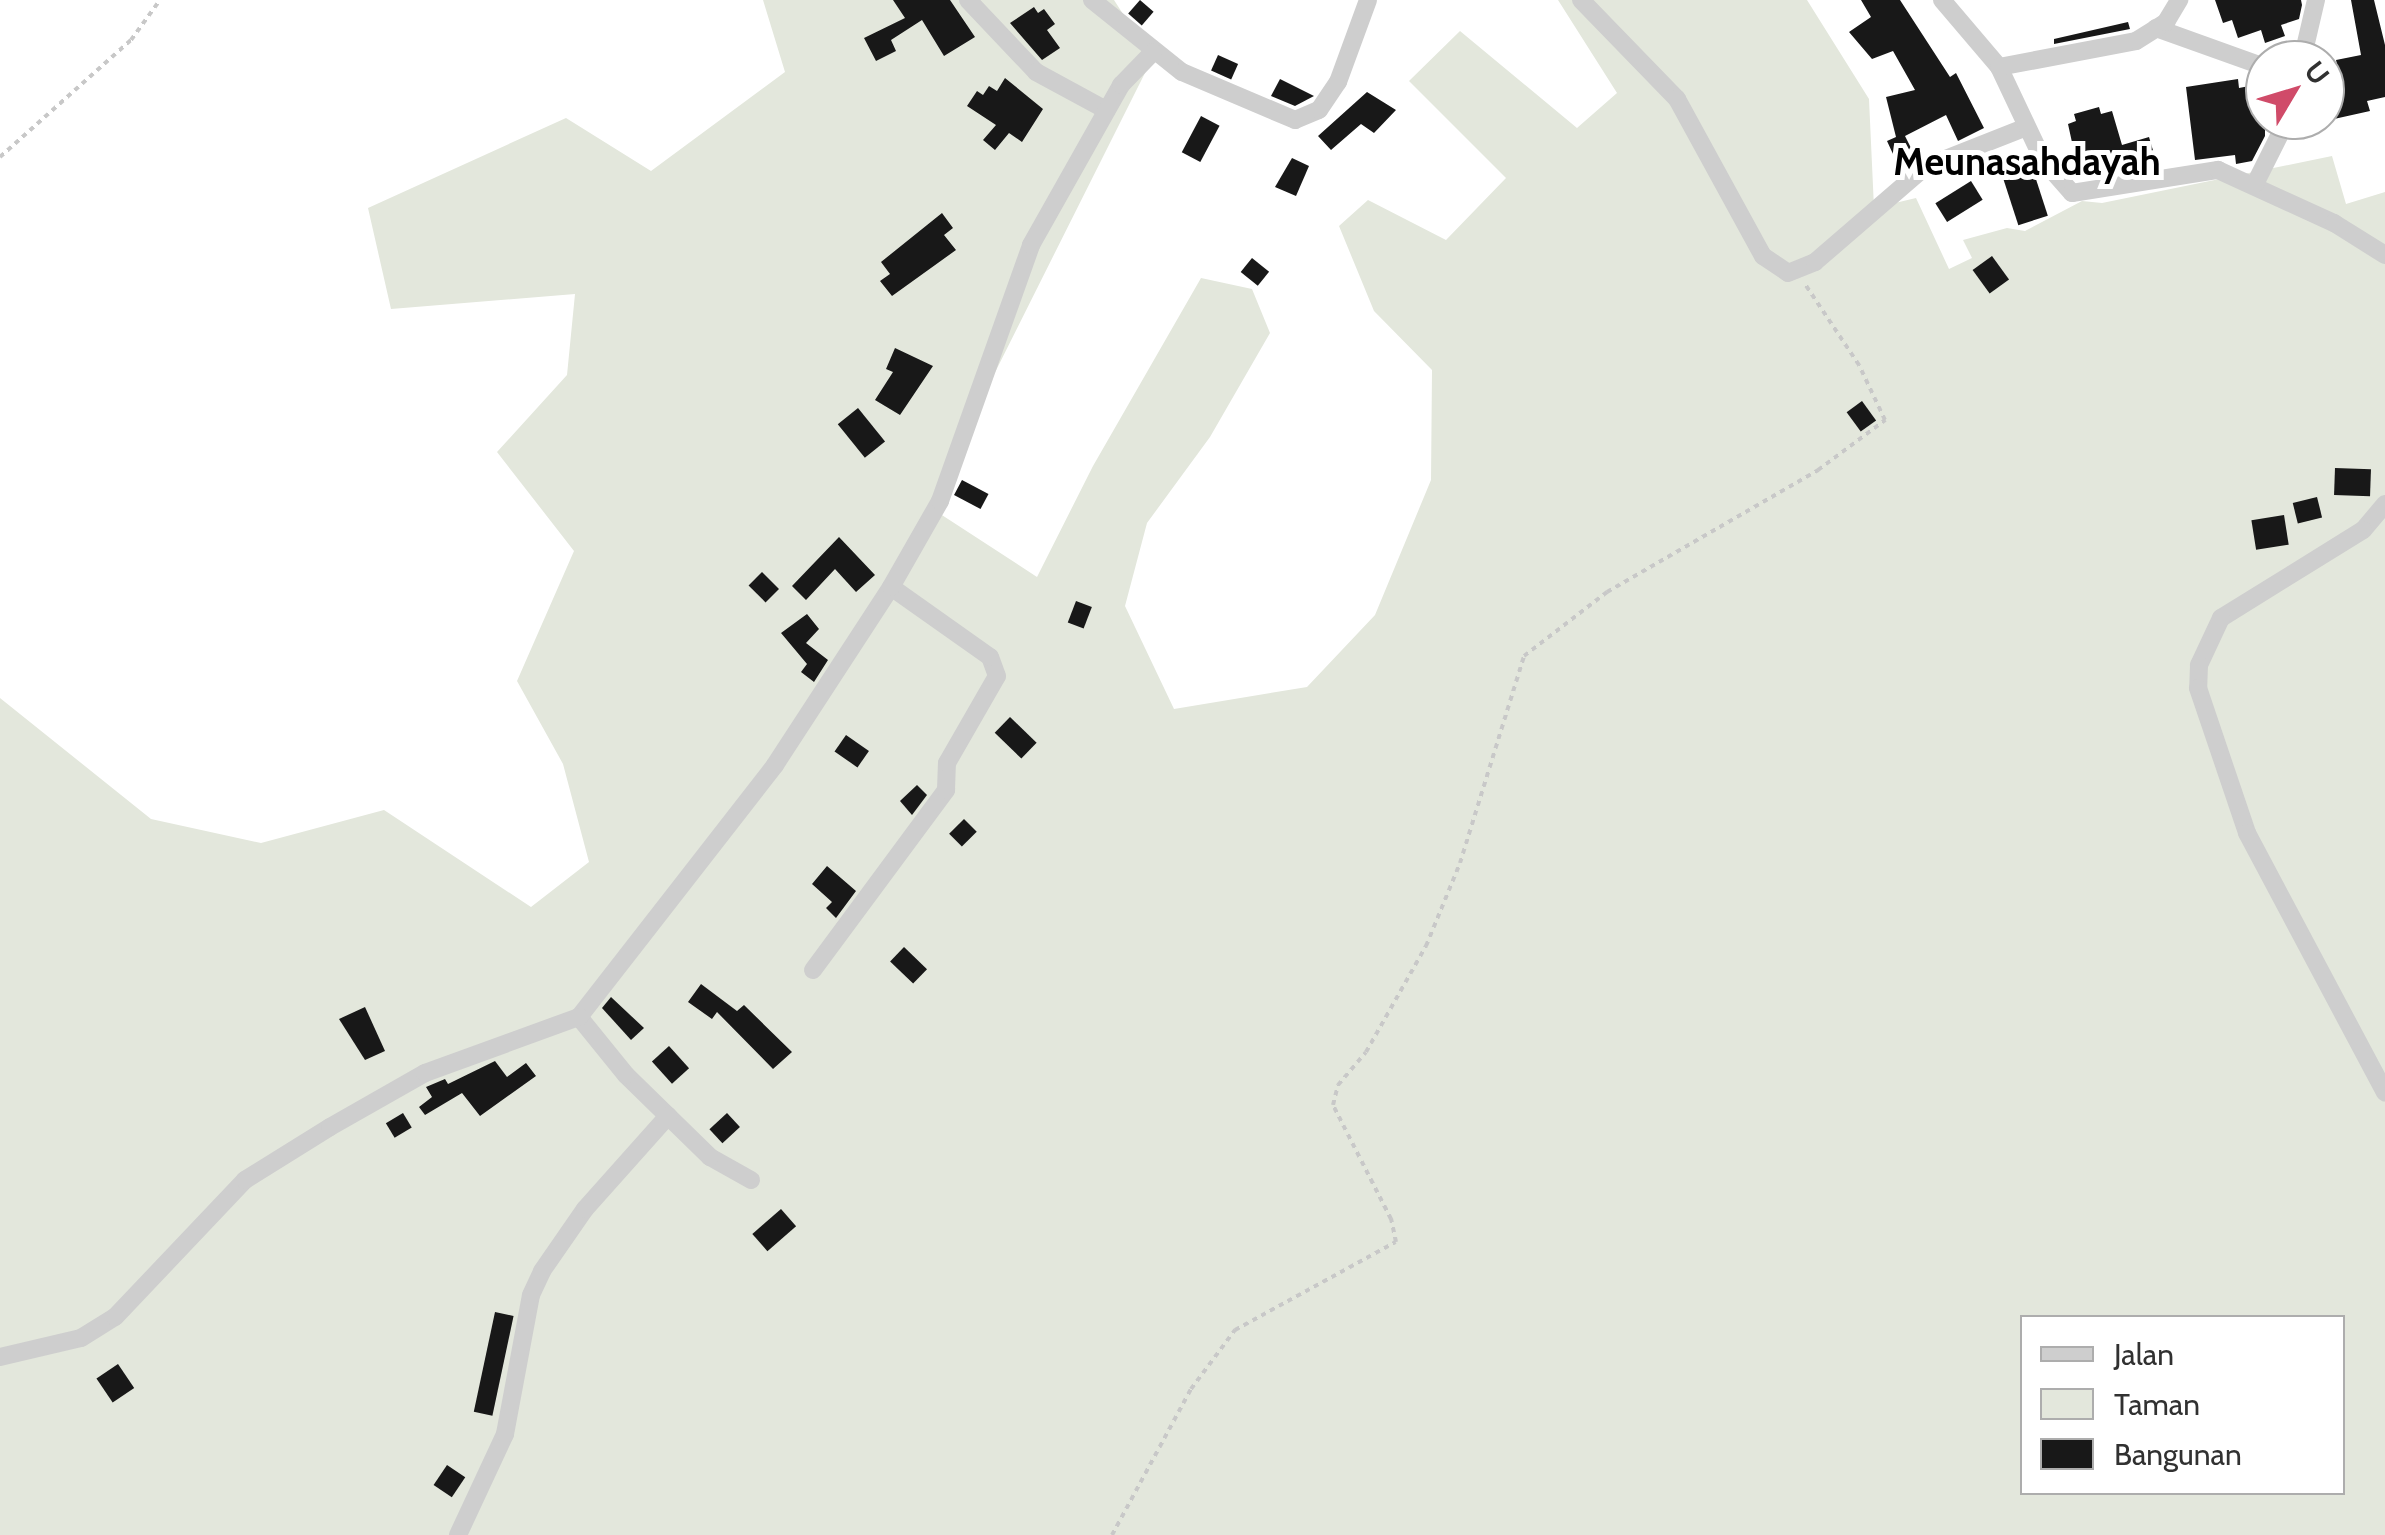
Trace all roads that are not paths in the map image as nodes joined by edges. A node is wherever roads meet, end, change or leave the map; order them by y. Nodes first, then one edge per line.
1 (968, 0) edge
2 (1092, 0) edge
3 (1368, 0) edge
4 (1582, 0) edge
5 (1942, 0) edge
6 (2179, 0) edge
7 (2316, 0) edge
8 (2156, 28) junction
9 (2307, 40) edge
10 (1153, 52) junction
11 (2245, 60) edge
12 (1999, 67) junction
13 (1106, 110) junction
14 (2024, 128) junction
15 (2277, 140) edge
16 (2254, 184) junction
17 (2385, 255) edge
18 (2385, 504) edge
19 (891, 587) junction
20 (813, 970) dead end
21 (580, 1018) junction
22 (2385, 1093) edge
23 (668, 1116) junction
24 (752, 1180) dead end
25 (0, 1356) edge
26 (458, 1535) edge

1 - 13 street
2 - 10 street
3 - 10 street
4 - 14 street
5 - 12 street
6 - 8 street
7 - 9 street
8 - 11 street
8 - 12 street
10 - 13 street
12 - 14 street
13 - 19 street
14 - 16 street
15 - 16 street
16 - 17 street
18 - 22 street
19 - 20 street
19 - 21 street
21 - 23 street
21 - 25 street
23 - 24 street
23 - 26 street

